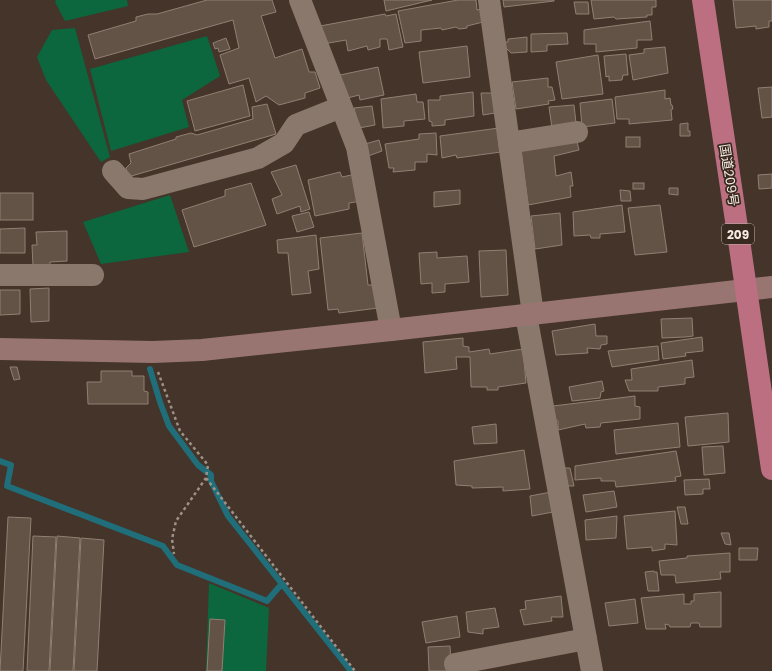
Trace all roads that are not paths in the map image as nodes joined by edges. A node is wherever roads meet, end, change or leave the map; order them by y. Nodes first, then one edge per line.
1 (300, 0) edge
2 (489, 0) edge
3 (703, 0) edge
4 (341, 107) junction
5 (577, 132) dead end
6 (509, 143) junction
7 (113, 171) dead end
8 (0, 275) edge
9 (93, 275) dead end
10 (772, 287) edge
11 (746, 290) junction
12 (530, 314) junction
13 (391, 330) junction
14 (0, 349) edge
15 (772, 469) edge
16 (586, 639) junction
17 (455, 664) dead end
18 (592, 671) edge

1 - 4 street
2 - 6 street
3 - 11 highway, 国道209号 / 209
4 - 7 street
4 - 13 street
5 - 6 street
6 - 12 street
8 - 9 street
10 - 11 street
11 - 12 street
11 - 15 highway, 国道209号 / 209
12 - 13 street
12 - 16 street
13 - 14 street
16 - 17 street
16 - 18 street

